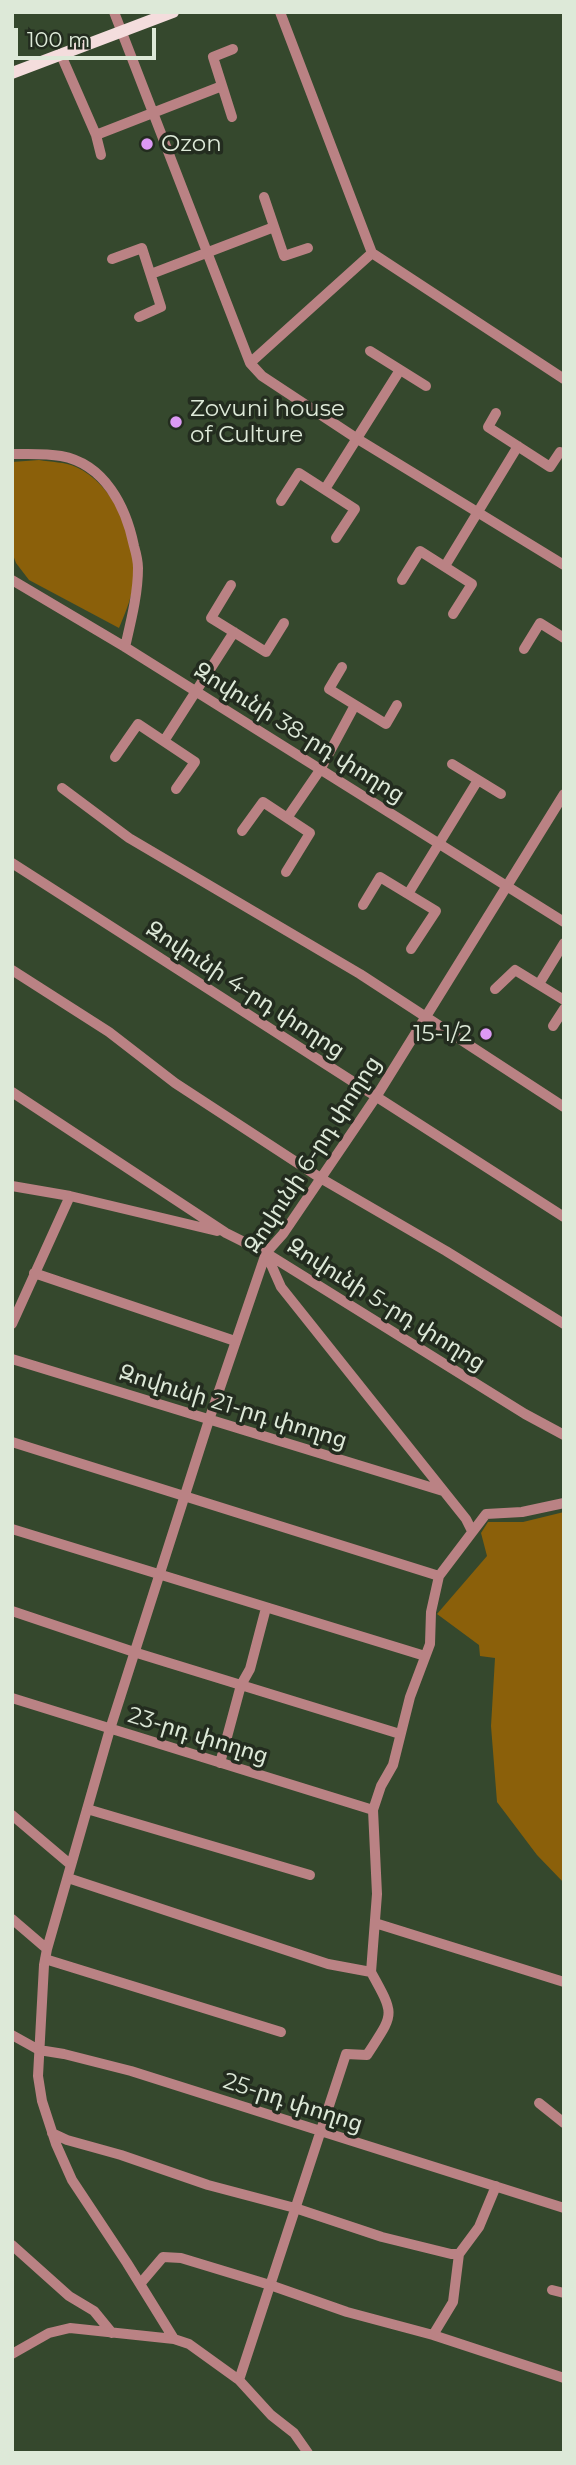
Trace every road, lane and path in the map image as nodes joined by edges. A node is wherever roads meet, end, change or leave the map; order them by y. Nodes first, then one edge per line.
1 (114, 12) edge
2 (173, 12) edge
3 (280, 12) edge
4 (122, 32) junction
5 (233, 49) dead end
6 (61, 55) junction
7 (12, 73) edge
8 (222, 86) junction
9 (153, 113) junction
10 (232, 117) dead end
11 (96, 135) junction
12 (101, 155) dead end
13 (264, 197) dead end
14 (274, 227) junction
15 (308, 248) dead end
16 (372, 253) junction
17 (206, 254) junction
18 (112, 259) dead end
19 (151, 274) junction
20 (139, 317) dead end
21 (370, 351) dead end
22 (250, 363) junction
23 (400, 370) junction
24 (564, 379) edge
25 (426, 386) dead end
26 (496, 413) dead end
27 (356, 438) junction
28 (518, 446) junction
29 (560, 452) dead end
30 (12, 454) edge
31 (325, 489) junction
32 (281, 501) dead end
33 (479, 513) junction
34 (336, 538) dead end
35 (564, 565) edge
36 (445, 566) junction
37 (12, 580) edge
38 (402, 580) dead end
39 (231, 584) dead end
40 (453, 614) dead end
41 (284, 623) dead end
42 (234, 632) junction
43 (564, 638) edge
44 (125, 647) junction
45 (524, 649) dead end
46 (342, 667) dead end
47 (196, 692) junction
48 (355, 705) junction
49 (397, 705) dead end
50 (164, 741) junction
51 (116, 757) dead end
52 (452, 764) dead end
53 (320, 770) junction
54 (478, 780) junction
55 (62, 788) dead end
56 (176, 789) dead end
57 (501, 794) dead end
58 (564, 794) edge
59 (287, 818) junction
60 (242, 831) dead end
61 (440, 843) junction
62 (12, 863) edge
63 (286, 872) dead end
64 (505, 887) junction
65 (408, 894) junction
66 (363, 905) dead end
67 (564, 922) edge
68 (564, 943) edge
69 (411, 949) dead end
70 (12, 970) edge
71 (539, 984) junction
72 (495, 989) dead end
73 (564, 1000) edge
74 (564, 1009) edge
75 (425, 1016) junction
76 (553, 1026) dead end
77 (12, 1092) edge
78 (376, 1097) junction
79 (564, 1107) edge
80 (322, 1179) junction
81 (12, 1186) edge
82 (70, 1196) junction
83 (564, 1217) edge
84 (226, 1233) junction
85 (266, 1253) junction
86 (34, 1273) junction
87 (12, 1324) edge
88 (564, 1324) edge
89 (235, 1341) junction
90 (12, 1359) edge
91 (209, 1420) junction
92 (564, 1435) edge
93 (12, 1442) edge
94 (443, 1491) junction
95 (184, 1498) junction
96 (564, 1503) edge
97 (12, 1529) edge
98 (472, 1531) junction
99 (160, 1576) junction
100 (439, 1576) junction
101 (266, 1608) junction
102 (12, 1611) edge
103 (136, 1653) junction
104 (425, 1656) junction
105 (241, 1685) junction
106 (12, 1698) edge
107 (110, 1729) junction
108 (400, 1734) junction
109 (220, 1763) junction
110 (87, 1809) junction
111 (373, 1810) junction
112 (12, 1815) edge
113 (71, 1865) junction
114 (310, 1875) dead end
115 (68, 1878) junction
116 (12, 1919) edge
117 (375, 1923) junction
118 (46, 1954) junction
119 (370, 1972) junction
120 (564, 1982) edge
121 (281, 2032) dead end
122 (14, 2038) edge
123 (39, 2050) junction
124 (539, 2103) dead end
125 (564, 2123) edge
126 (320, 2132) junction
127 (52, 2133) junction
128 (496, 2186) junction
129 (295, 2208) junction
130 (564, 2208) edge
131 (12, 2245) edge
132 (459, 2254) junction
133 (140, 2284) junction
134 (270, 2285) junction
135 (552, 2290) dead end
136 (564, 2293) edge
137 (112, 2333) junction
138 (433, 2336) junction
139 (174, 2339) junction
140 (12, 2354) edge
141 (564, 2378) edge
142 (239, 2380) junction
143 (308, 2453) edge

1 - 4 street
2 - 4 main road
3 - 16 street
4 - 6 main road
4 - 9 street
5 - 8 street
6 - 7 main road
6 - 11 street
8 - 9 street
8 - 10 street
9 - 11 street
9 - 17 street
11 - 12 street
13 - 14 street
14 - 15 street
14 - 17 street
16 - 22 street
16 - 24 street
17 - 19 street
17 - 22 street
18 - 19 street
19 - 20 street
21 - 23 street
22 - 27 street
23 - 25 street
23 - 27 street
26 - 28 street
27 - 31 street
27 - 33 street
28 - 29 street
28 - 33 street
30 - 44 street
31 - 32 street
31 - 34 street
33 - 35 street
33 - 36 street
36 - 38 street
36 - 40 street
37 - 44 street, Զովունի 38-րդ փողոց
39 - 42 street
41 - 42 street
42 - 47 street
43 - 45 street
44 - 47 street, Զովունի 38-րդ փողոց
46 - 48 street
47 - 50 street
47 - 53 street, Զովունի 38-րդ փողոց
48 - 49 street
48 - 53 street
50 - 51 street
50 - 56 street
52 - 54 street
53 - 59 street
53 - 61 street, Զովունի 38-րդ փողոց
54 - 57 street
54 - 61 street
55 - 75 street
58 - 64 street, Զովունի 6-րդ փողոց
59 - 60 street
59 - 63 street
61 - 64 street, Զովունի 38-րդ փողոց
61 - 65 street
62 - 78 street, Զովունի 4-րդ փողոց
64 - 67 street, Զովունի 38-րդ փողոց
64 - 75 street, Զովունի 6-րդ փողոց
65 - 66 street
65 - 69 street
68 - 71 street
70 - 80 street
71 - 72 street
71 - 73 street
74 - 76 street
75 - 78 street, Զովունի 6-րդ փողոց
75 - 79 street
77 - 84 street, Զովունի 5-րդ փողոց
78 - 80 street, Զովունի 6-րդ փողոց
78 - 83 street, Զովունի 4-րդ փողոց
80 - 85 street, Զովունի 6-րդ փողոց
80 - 88 street
81 - 82 street
82 - 84 street
82 - 86 street
84 - 85 street, Զովունի 5-րդ փողոց
85 - 89 street, Զովունի 6-րդ փողոց
85 - 92 street, Զովունի 5-րդ փողոց
85 - 94 street
86 - 87 street
86 - 89 street
89 - 91 street, Զովունի 6-րդ փողոց
90 - 91 street, Զովունի 21-րդ փողոց
91 - 94 street, Զովունի 21-րդ փողոց
91 - 95 street, Զովունի 6-րդ փողոց
93 - 95 street
94 - 98 street
95 - 99 street, Զովունի 6-րդ փողոց
95 - 100 street
96 - 98 street
97 - 99 street
98 - 100 street
99 - 101 street
99 - 103 street, Զովունի 6-րդ փողոց
100 - 104 street
101 - 104 street
101 - 105 street
102 - 103 street
103 - 105 street
103 - 107 street, Զովունի 6-րդ փողոց
104 - 108 street
105 - 108 street
105 - 109 street
106 - 107 street, 23-րդ փողոց
107 - 109 street, 23-րդ փողոց
107 - 110 street, Զովունի 6-րդ փողոց
108 - 111 street
109 - 111 street, 23-րդ փողոց
110 - 113 street, Զովունի 6-րդ փողոց
110 - 114 street
111 - 117 street
112 - 113 street
113 - 115 street, Զովունի 6-րդ փողոց
115 - 118 street, Զովունի 6-րդ փողոց
115 - 119 street
116 - 118 street
117 - 119 street
117 - 120 street
118 - 121 street
118 - 123 street, Զովունի 6-րդ փողոց
119 - 126 street
122 - 123 street, 25-րդ փողոց
123 - 126 street, 25-րդ փողոց
123 - 127 street, Զովունի 6-րդ փողոց
124 - 125 street
126 - 128 street, 25-րդ փողոց
126 - 129 street
127 - 129 street
127 - 133 street, Զովունի 6-րդ փողոց
128 - 130 street, 25-րդ փողոց
128 - 132 street
129 - 132 street
129 - 134 street
131 - 137 street
132 - 138 street
133 - 134 street
133 - 139 street, Զովունի 6-րդ փողոց
134 - 138 street
134 - 142 street
135 - 136 street
137 - 139 street
137 - 140 street
138 - 141 street
139 - 142 street
142 - 143 street

